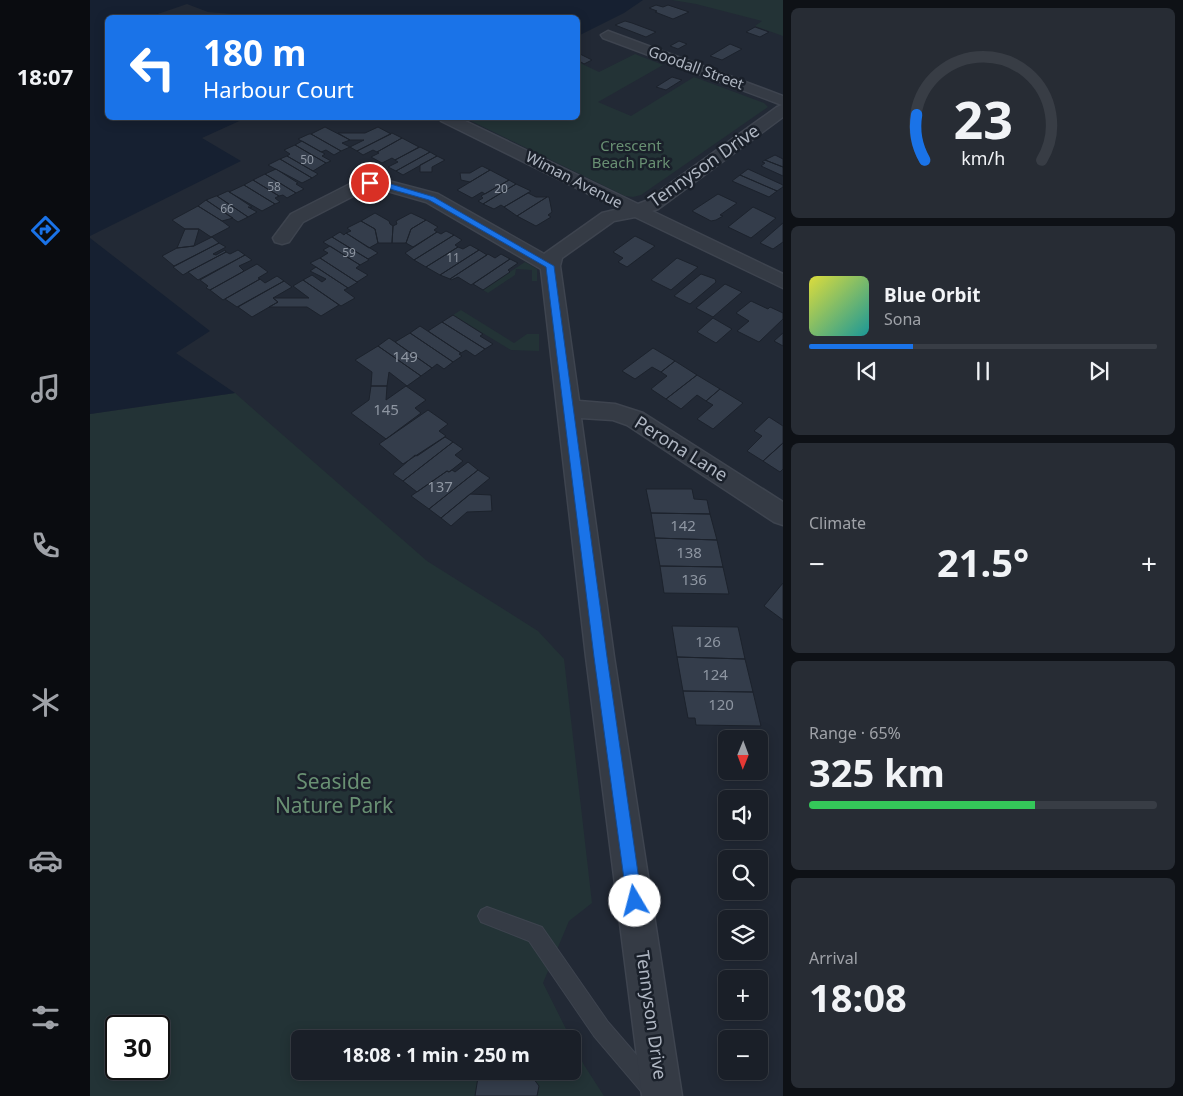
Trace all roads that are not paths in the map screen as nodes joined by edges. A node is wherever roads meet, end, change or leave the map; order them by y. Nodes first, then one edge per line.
1 (608, 35) dead end
2 (783, 100) edge
3 (783, 110) edge
4 (451, 120) edge
5 (636, 211) junction
6 (282, 238) dead end
7 (550, 266) junction
8 (783, 282) edge
9 (570, 409) junction
10 (783, 515) edge
11 (488, 916) dead end
12 (660, 1096) edge

1 - 2 street, Goodall Street
3 - 5 street, Tennyson Drive
4 - 5 street, Wiman Avenue
5 - 7 street, Tennyson Drive
5 - 8 street, Wiman Avenue
6 - 7 street
7 - 9 street, Tennyson Drive
9 - 10 street, Perona Lane
9 - 12 street, Tennyson Drive
11 - 12 lane

